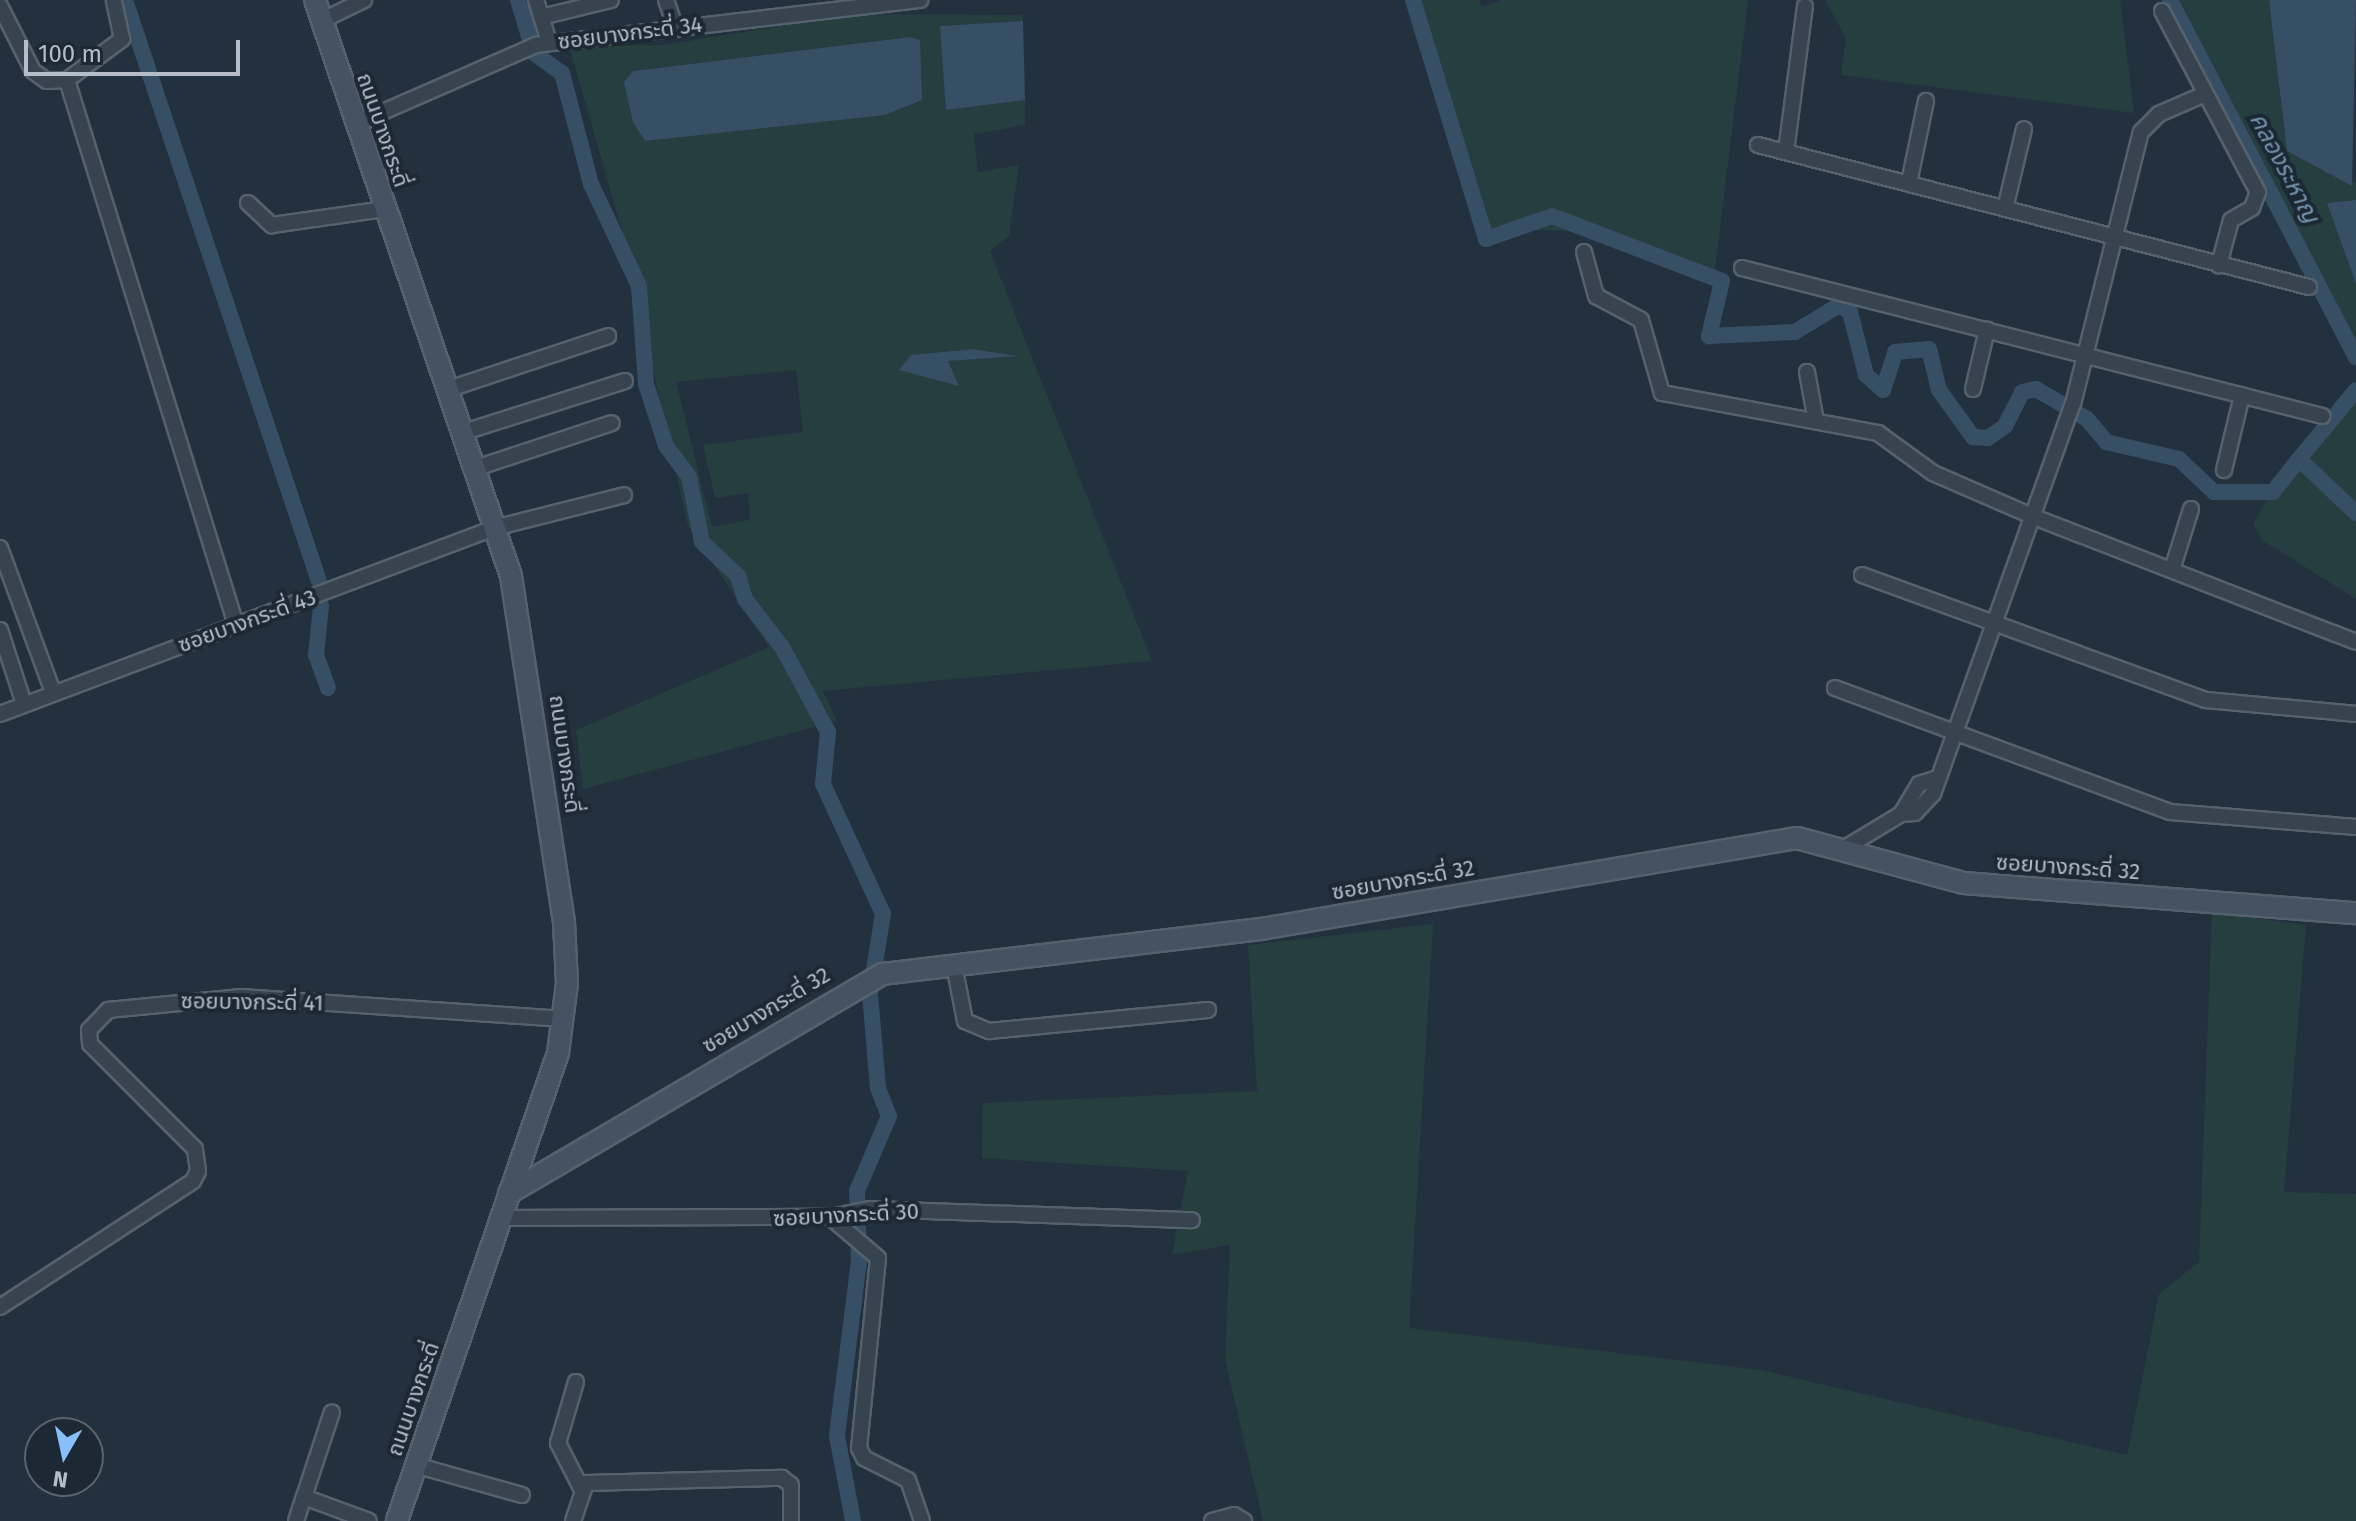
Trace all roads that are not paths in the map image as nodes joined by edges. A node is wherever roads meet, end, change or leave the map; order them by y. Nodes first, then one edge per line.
1 (114, 0) edge
2 (315, 0) edge
3 (364, 0) edge
4 (536, 0) edge
5 (611, 0) edge
6 (666, 0) edge
7 (920, 0) edge
8 (857, 1) edge
9 (0, 6) edge
10 (1805, 6) dead end
11 (2162, 11) dead end
12 (541, 17) junction
13 (321, 21) junction
14 (676, 29) junction
15 (535, 45) junction
16 (67, 80) junction
17 (2205, 94) junction
18 (1926, 101) dead end
19 (355, 124) junction
20 (2024, 129) dead end
21 (1758, 145) dead end
22 (1786, 152) junction
23 (1909, 183) junction
24 (248, 203) dead end
25 (384, 209) junction
26 (2005, 209) junction
27 (2118, 238) junction
28 (1584, 252) dead end
29 (2219, 265) junction
30 (1742, 268) dead end
31 (2309, 287) dead end
32 (1987, 330) junction
33 (608, 336) dead end
34 (2088, 355) junction
35 (1807, 372) dead end
36 (625, 381) dead end
37 (1973, 389) dead end
38 (446, 390) junction
39 (2242, 395) junction
40 (2322, 416) dead end
41 (1816, 421) junction
42 (612, 423) dead end
43 (461, 433) junction
44 (473, 469) junction
45 (2224, 470) dead end
46 (624, 495) dead end
47 (2191, 509) dead end
48 (2034, 517) junction
49 (494, 528) junction
50 (0, 548) edge
51 (2172, 570) junction
52 (1862, 575) dead end
53 (1998, 622) junction
54 (236, 625) junction
55 (0, 630) edge
56 (2356, 642) edge
57 (1835, 688) dead end
58 (53, 692) junction
59 (24, 704) junction
60 (0, 714) edge
61 (2356, 714) edge
62 (1956, 734) junction
63 (2356, 827) edge
64 (1840, 851) junction
65 (2356, 913) edge
66 (954, 965) junction
67 (1208, 1010) dead end
68 (564, 1019) junction
69 (509, 1193) junction
70 (830, 1217) junction
71 (500, 1218) junction
72 (1192, 1220) dead end
73 (0, 1307) edge
74 (576, 1382) dead end
75 (332, 1412) dead end
76 (415, 1465) junction
77 (581, 1488) junction
78 (522, 1495) dead end
79 (304, 1497) junction
80 (296, 1521) edge
81 (369, 1521) edge
82 (397, 1521) edge
83 (573, 1521) edge
84 (791, 1521) edge
85 (922, 1521) edge
86 (1212, 1521) edge
87 (1244, 1521) edge

1 - 16 street
2 - 13 street, ถนนบางกระดี่
3 - 13 street
4 - 12 street
5 - 12 street
6 - 14 street
7 - 8 street, ซอยบางกระดี่ 34
8 - 14 street, ซอยบางกระดี่ 34
9 - 16 street
10 - 22 street
11 - 17 street
12 - 15 street
13 - 19 street, ถนนบางกระดี่
14 - 15 street, ซอยบางกระดี่ 34
15 - 19 street, ซอยบางกระดี่ 34
16 - 54 street
17 - 27 street
17 - 29 street
18 - 23 street
19 - 25 street, ถนนบางกระดี่
20 - 26 street
21 - 22 street
22 - 23 street
23 - 26 street
24 - 25 street
25 - 38 street, ถนนบางกระดี่
26 - 27 street
27 - 29 street
27 - 34 street
28 - 41 street
29 - 31 street
30 - 32 street
32 - 34 street
32 - 37 street
33 - 38 street
34 - 39 street
34 - 48 street
35 - 41 street
36 - 43 street
38 - 43 street, ถนนบางกระดี่
39 - 40 street
39 - 45 street
41 - 48 street
42 - 44 street
43 - 44 street, ถนนบางกระดี่
44 - 49 street, ถนนบางกระดี่
46 - 49 street, ซอยบางกระดี่ 43
47 - 51 street
48 - 51 street
48 - 53 street
49 - 54 street, ซอยบางกระดี่ 43
49 - 68 street, ถนนบางกระดี่
50 - 58 street
51 - 56 street
52 - 53 street
53 - 61 street
53 - 62 street
54 - 58 street, ซอยบางกระดี่ 43
55 - 59 street
57 - 62 street
58 - 59 street, ซอยบางกระดี่ 43
59 - 60 street, ซอยบางกระดี่ 43
62 - 63 street
62 - 64 street
64 - 65 street, ซอยบางกระดี่ 32
64 - 66 street, ซอยบางกระดี่ 32
66 - 67 street
66 - 69 street, ซอยบางกระดี่ 32
68 - 69 street, ถนนบางกระดี่
68 - 73 street, ซอยบางกระดี่ 41
69 - 71 street, ถนนบางกระดี่
70 - 71 street, ซอยบางกระดี่ 30
70 - 72 street, ซอยบางกระดี่ 30
70 - 85 street
71 - 76 street, ถนนบางกระดี่
74 - 77 street
75 - 79 street
76 - 78 street
76 - 82 street, ถนนบางกระดี่
77 - 83 street
77 - 84 street
79 - 80 street
79 - 81 street
86 - 87 street

